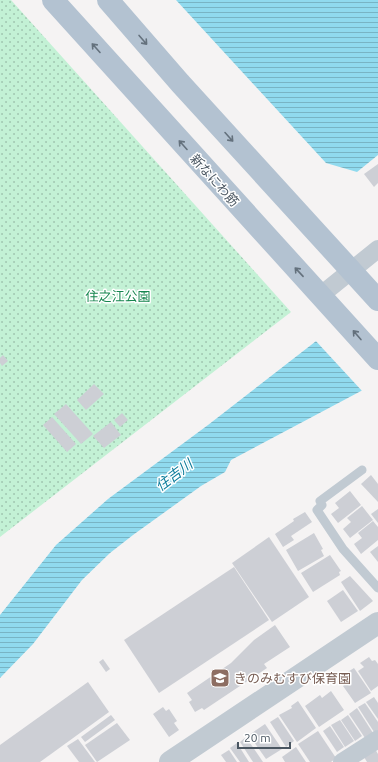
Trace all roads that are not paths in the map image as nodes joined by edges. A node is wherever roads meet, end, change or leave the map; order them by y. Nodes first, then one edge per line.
1 (53, 0) edge
2 (108, 0) edge
3 (378, 249) edge
4 (364, 285) edge
5 (320, 295) junction
6 (378, 360) edge
7 (362, 470) dead end
8 (378, 588) edge
9 (378, 623) edge
10 (378, 739) edge
11 (172, 761) edge
12 (342, 762) edge

5 -> 1 main road, 新なにわ筋
2 -> 4 main road
3 - 4 street
4 - 5 street
6 -> 5 main road, 新なにわ筋
7 - 8 lane
9 - 11 street
10 - 12 street

